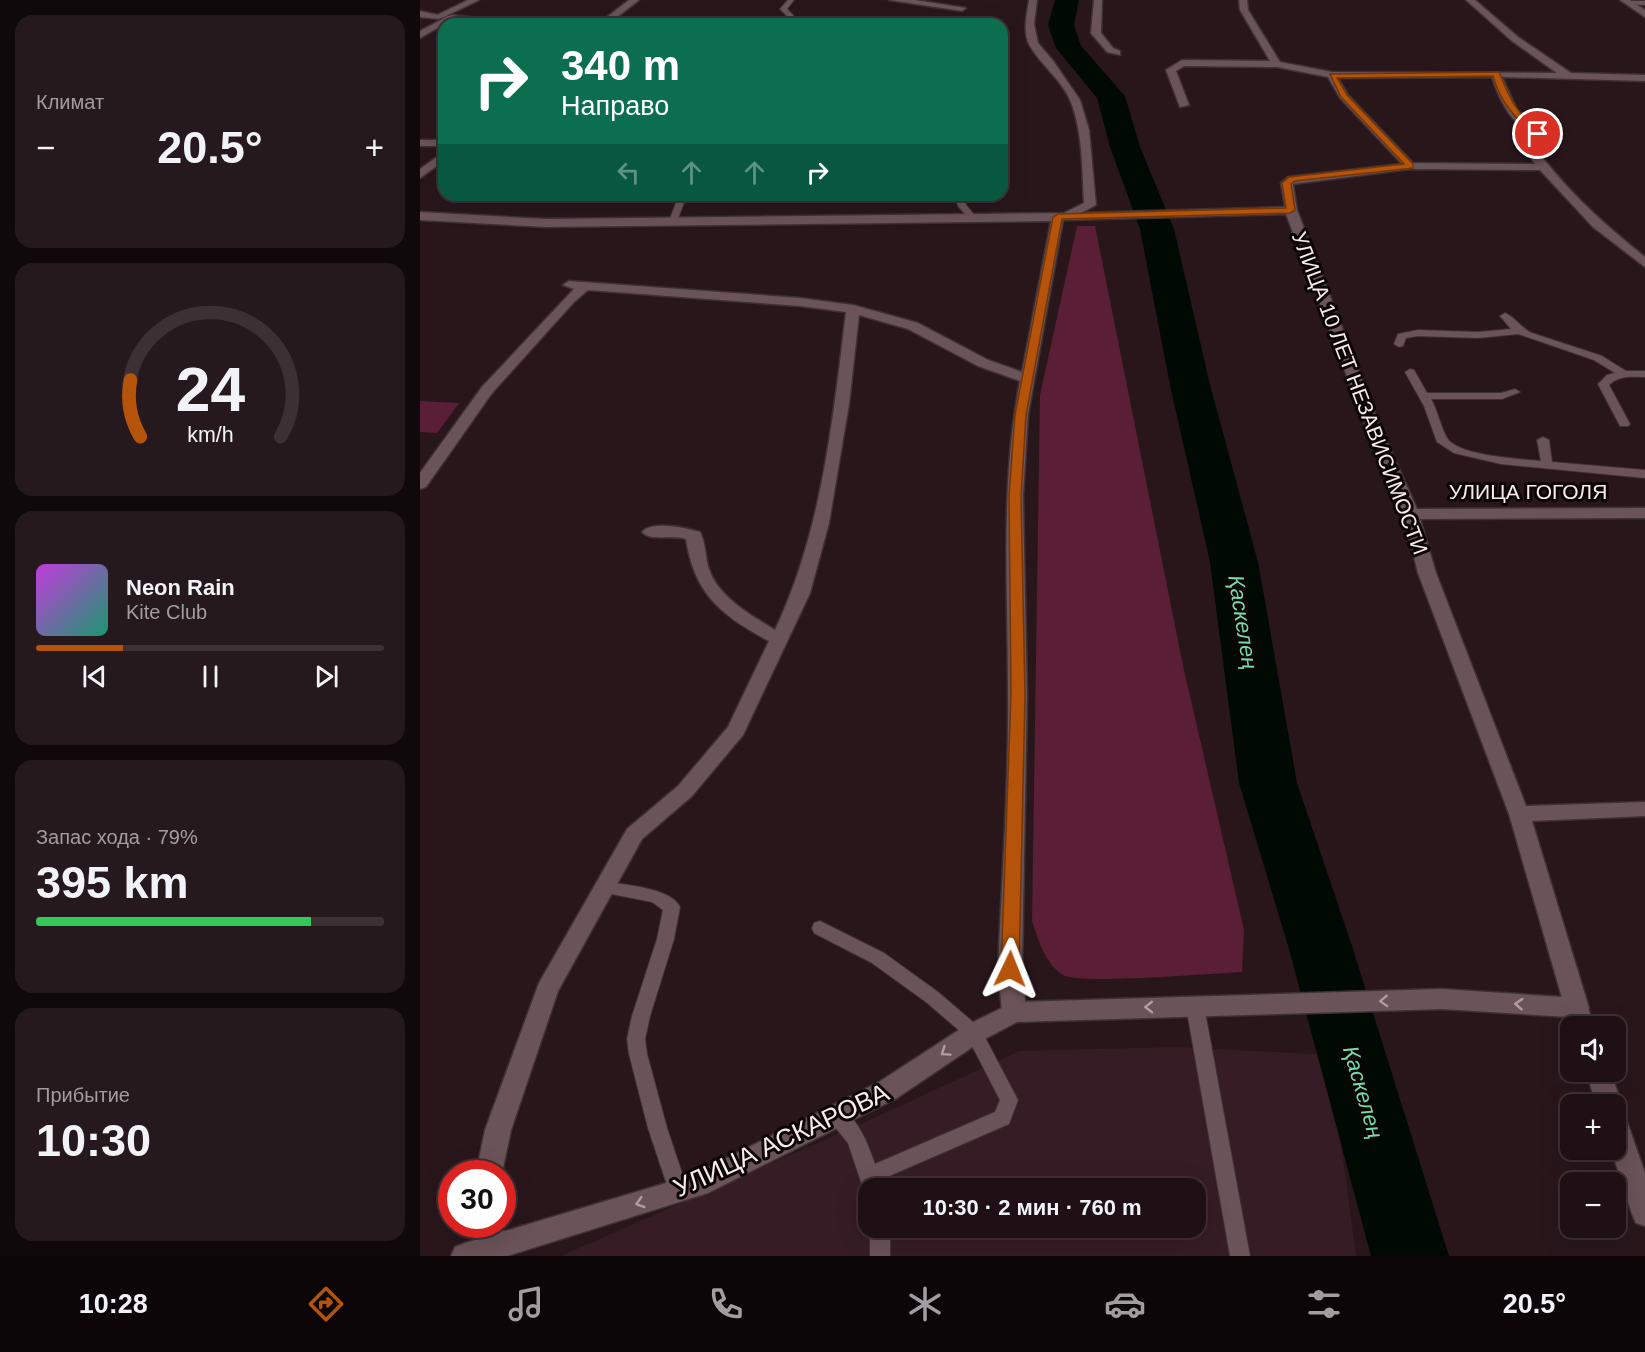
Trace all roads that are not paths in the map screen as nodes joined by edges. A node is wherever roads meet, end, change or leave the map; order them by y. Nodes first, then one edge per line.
1 (475, 0) edge
2 (636, 0) edge
3 (791, 0) edge
4 (893, 0) edge
5 (1034, 0) edge
6 (1098, 0) edge
7 (1243, 0) edge
8 (1470, 0) edge
9 (1626, 2) edge
10 (1645, 3) edge
11 (962, 8) dead end
12 (783, 9) junction
13 (420, 14) edge
14 (774, 14) dead end
15 (1645, 14) edge
16 (439, 16) junction
17 (451, 18) edge
18 (610, 18) edge
19 (790, 18) edge
20 (438, 25) edge
21 (420, 35) edge
22 (1117, 53) dead end
23 (1277, 64) junction
24 (1496, 74) junction
25 (1332, 75) junction
26 (1568, 75) junction
27 (1645, 78) edge
28 (1184, 105) dead end
29 (1538, 134) dead end
30 (420, 143) edge
31 (438, 143) edge
32 (1528, 147) dead end
33 (438, 160) edge
34 (1410, 166) junction
35 (1542, 167) junction
36 (420, 175) edge
37 (681, 201) edge
38 (961, 201) edge
39 (1290, 210) junction
40 (420, 216) edge
41 (1050, 217) junction
42 (973, 218) junction
43 (673, 221) junction
44 (1645, 263) edge
45 (569, 285) dead end
46 (587, 285) junction
47 (853, 309) junction
48 (1505, 316) dead end
49 (1519, 331) junction
50 (1399, 344) dead end
51 (1410, 372) dead end
52 (1624, 374) junction
53 (1645, 374) edge
54 (1027, 379) junction
55 (1515, 392) dead end
56 (1423, 396) junction
57 (1624, 424) dead end
58 (1543, 440) dead end
59 (1547, 465) junction
60 (1645, 474) edge
61 (420, 484) edge
62 (1645, 513) edge
63 (1411, 514) junction
64 (650, 532) dead end
65 (780, 640) junction
66 (1645, 809) edge
67 (1519, 814) junction
68 (603, 887) junction
69 (820, 928) dead end
70 (1195, 1006) junction
71 (1014, 1012) junction
72 (1572, 1016) edge
73 (1580, 1016) edge
74 (974, 1033) junction
75 (837, 1117) junction
76 (1626, 1155) edge
77 (492, 1160) edge
78 (870, 1178) edge
79 (879, 1178) edge
80 (678, 1191) junction
81 (1645, 1214) edge
82 (516, 1230) edge
83 (488, 1238) edge
84 (880, 1238) edge
85 (465, 1256) edge
86 (880, 1256) edge
87 (1240, 1256) edge

1 - 16 street
2 - 18 street
3 - 12 lane
4 - 11 street
5 - 41 street
6 - 22 street
7 - 23 street
8 - 26 street
9 - 10 lane
9 - 15 street
12 - 14 lane
12 - 19 lane
13 - 16 street
16 - 17 street
20 - 21 street
23 - 25 street
23 - 28 street
24 - 25 street
24 - 26 street
24 - 29 street
25 - 34 street
26 - 27 street
30 - 31 street
32 - 35 street
33 - 36 street
34 - 35 street
34 - 39 street, УЛИЦА 10 ЛЕТ НЕЗАВИСИМОСТИ
35 - 44 street
37 - 43 lane
38 - 42 lane
39 - 41 street
39 - 63 street, УЛИЦА 10 ЛЕТ НЕЗАВИСИМОСТИ
40 - 43 street
41 - 42 street
41 - 54 street
42 - 43 street
45 - 46 street
46 - 47 street
46 - 61 street
47 - 54 street
47 - 65 street
48 - 49 lane
49 - 50 lane
49 - 52 lane
51 - 56 lane
52 - 53 lane
52 - 57 lane
54 - 71 street
55 - 56 lane
56 - 59 lane
58 - 59 lane
59 - 60 lane
62 - 63 street, УЛИЦА ГОГОЛЯ
63 - 67 street, УЛИЦА 10 ЛЕТ НЕЗАВИСИМОСТИ
64 - 65 street
65 - 68 street
66 - 67 street
67 - 73 street, УЛИЦА 10 ЛЕТ НЕЗАВИСИМОСТИ
68 - 77 street
68 - 80 lane
69 - 74 lane
70 -> 71 street
72 -> 70 street
70 - 87 lane
71 - 74 street, УЛИЦА АСКАРОВА
74 -> 75 street, УЛИЦА АСКАРОВА
74 - 79 lane
75 - 78 lane
75 - 80 street, УЛИЦА АСКАРОВА
76 - 81 street
80 -> 82 street, УЛИЦА АСКАРОВА
83 - 85 street, УЛИЦА АСКАРОВА
84 - 86 lane

